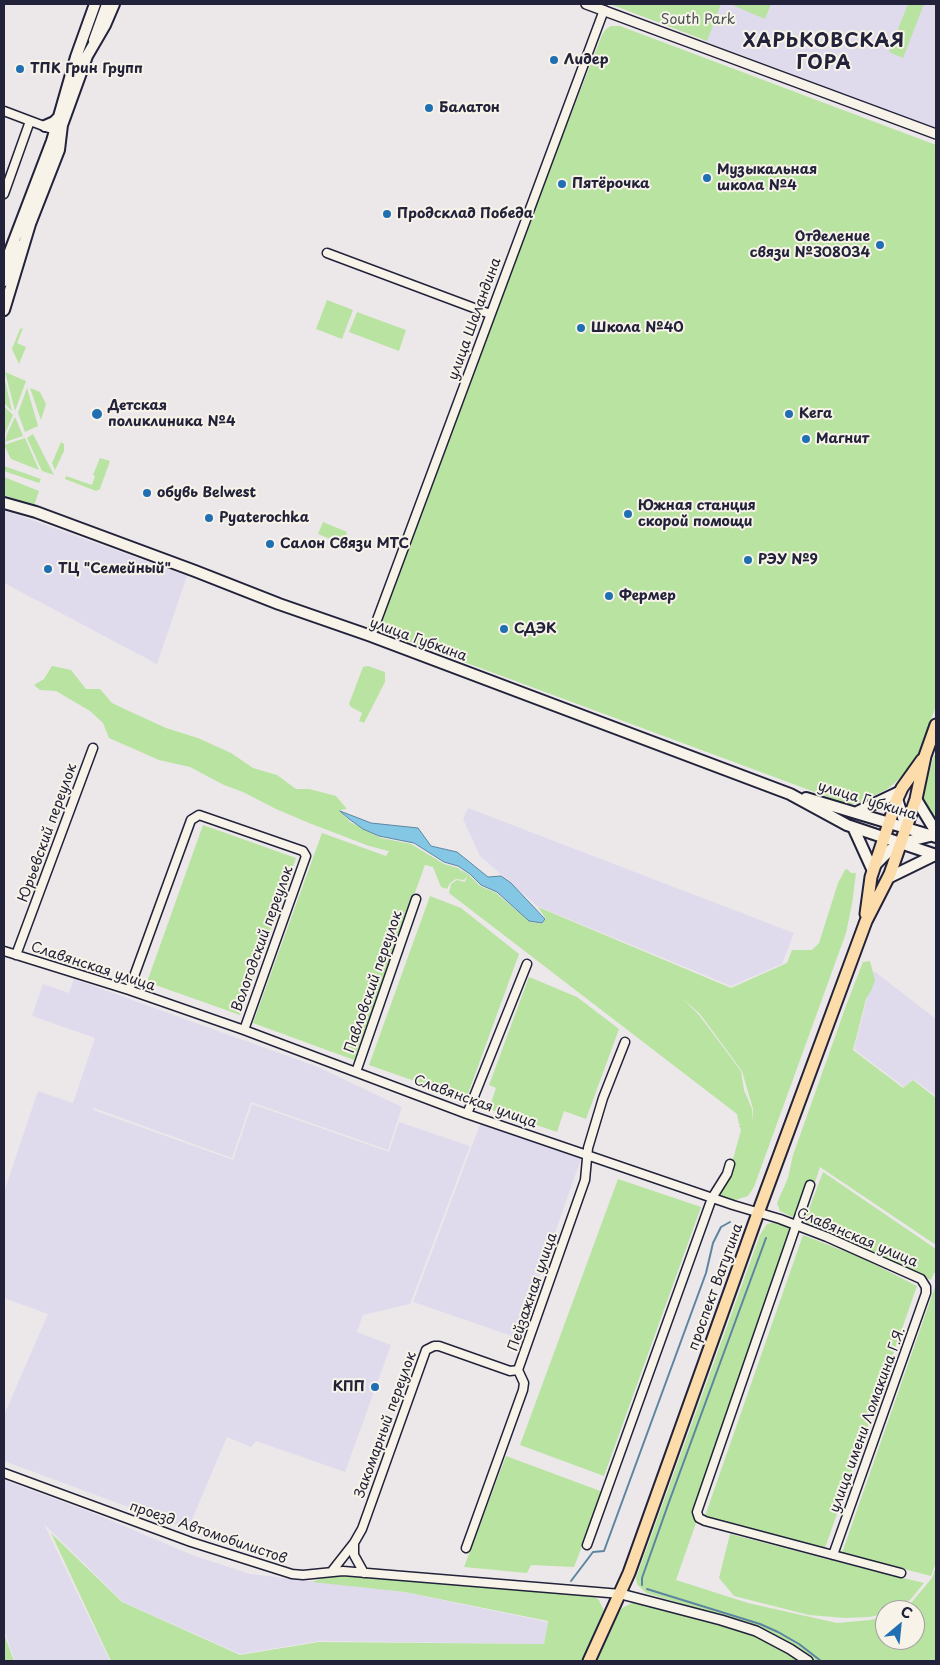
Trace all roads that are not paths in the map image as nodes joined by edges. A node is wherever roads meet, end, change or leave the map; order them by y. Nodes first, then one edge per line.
1 (95, 4) edge
2 (106, 4) edge
3 (114, 4) edge
4 (586, 4) edge
5 (604, 10) junction
6 (87, 56) junction
7 (4, 111) edge
8 (30, 121) junction
9 (45, 126) joint
10 (59, 127) junction
11 (936, 134) edge
12 (4, 194) edge
13 (30, 224) junction
14 (327, 253) dead end
15 (4, 267) edge
16 (4, 282) edge
17 (4, 310) edge
18 (490, 314) junction
19 (4, 497) edge
20 (4, 503) edge
21 (36, 512) junction
22 (371, 636) junction
23 (936, 725) edge
24 (93, 748) dead end
25 (925, 756) junction
26 (790, 794) junction
27 (898, 796) junction
28 (915, 801) junction
29 (861, 814) junction
30 (901, 816) junction
31 (889, 822) junction
32 (876, 827) junction
33 (906, 827) junction
34 (856, 828) junction
35 (936, 835) edge
36 (884, 837) junction
37 (906, 841) junction
38 (890, 850) junction
39 (934, 854) edge
40 (874, 868) junction
41 (889, 875) junction
42 (873, 898) junction
43 (416, 900) dead end
44 (4, 951) edge
45 (16, 955) junction
46 (527, 964) dead end
47 (129, 990) junction
48 (244, 1030) junction
49 (625, 1042) dead end
50 (356, 1072) junction
51 (468, 1114) junction
52 (587, 1154) junction
53 (730, 1164) dead end
54 (810, 1185) dead end
55 (712, 1198) junction
56 (758, 1213) junction
57 (796, 1225) junction
58 (926, 1293) joint
59 (518, 1370) junction
60 (4, 1473) edge
61 (354, 1542) junction
62 (587, 1545) dead end
63 (466, 1548) dead end
64 (833, 1555) junction
65 (332, 1571) junction
66 (364, 1573) junction
67 (901, 1573) dead end
68 (621, 1594) junction
69 (589, 1661) edge
70 (808, 1661) edge

1 - 10 main road
2 - 6 street
3 - 6 main road
4 - 5 street
5 - 11 street
5 - 18 street, улица Шаландина
6 - 10 main road
7 - 8 street
8 - 9 street
8 - 12 street
9 - 10 main road
10 - 13 main road
10 - 15 main road
13 - 16 street
13 - 17 main road
14 - 18 street
18 - 22 street, улица Шаландина
19 - 21 main road, улица Губкина
20 - 21 main road, улица Губкина
21 - 22 main road, улица Губкина
22 - 26 main road, улица Губкина
23 - 25 main road, проспект Ватутина
24 - 45 street, Юрьевский переулок
25 - 27 main road, проспект Ватутина
25 - 28 main road, проспект Ватутина
26 - 29 main road, улица Губкина
26 - 34 main road, улица Губкина
27 - 28 main road
27 - 29 main road
27 - 30 main road
27 - 31 main road, проспект Ватутина
28 - 30 main road
28 - 33 main road, проспект Ватутина
28 - 35 main road
29 - 31 main road, улица Губкина
29 - 32 main road
29 - 34 main road
30 - 31 main road
30 - 33 main road
31 - 32 main road
31 - 33 main road, улица Губкина
31 - 36 main road, проспект Ватутина
32 - 34 main road
32 - 36 main road
33 - 35 main road, улица Губкина
33 - 37 main road, проспект Ватутина
34 - 36 main road, улица Губкина
34 - 40 main road
35 - 37 main road
35 - 39 main road
36 - 37 main road, улица Губкина
36 - 38 main road
36 - 40 main road, проспект Ватутина
37 - 38 main road
37 - 39 main road, улица Губкина
37 - 41 main road, проспект Ватутина
38 - 40 main road
38 - 41 main road
39 - 41 main road
40 - 41 main road
40 - 42 main road, проспект Ватутина
41 - 42 main road, проспект Ватутина
42 - 56 main road, проспект Ватутина
43 - 50 street, Павловский переулок
44 - 45 street, Славянская улица
45 - 47 street, Славянская улица
46 - 51 street
47 - 48 street, Славянская улица
47 - 48 street, Вологодский переулок
48 - 50 street, Славянская улица
49 - 52 street, Пейзажная улица
50 - 51 street, Славянская улица
51 - 52 street, Славянская улица
52 - 55 street, Славянская улица
52 - 59 street, Пейзажная улица
53 - 55 street
54 - 57 street
55 - 56 street, Славянская улица
55 - 62 street
56 - 57 street, Славянская улица
56 - 68 main road, проспект Ватутина
57 - 58 street, Славянская улица
57 - 64 street
58 - 64 street, улица имени Ломакина Г.Я.
59 - 61 street, Закомарный переулок
59 - 63 street, Пейзажная улица
60 - 65 street, проезд Автомобилистов
61 - 65 street, Закомарный переулок
61 - 66 street
64 - 67 street
65 - 66 street, проезд Автомобилистов
66 - 68 street, проезд Автомобилистов
68 - 69 main road, проспект Ватутина
68 - 70 street

